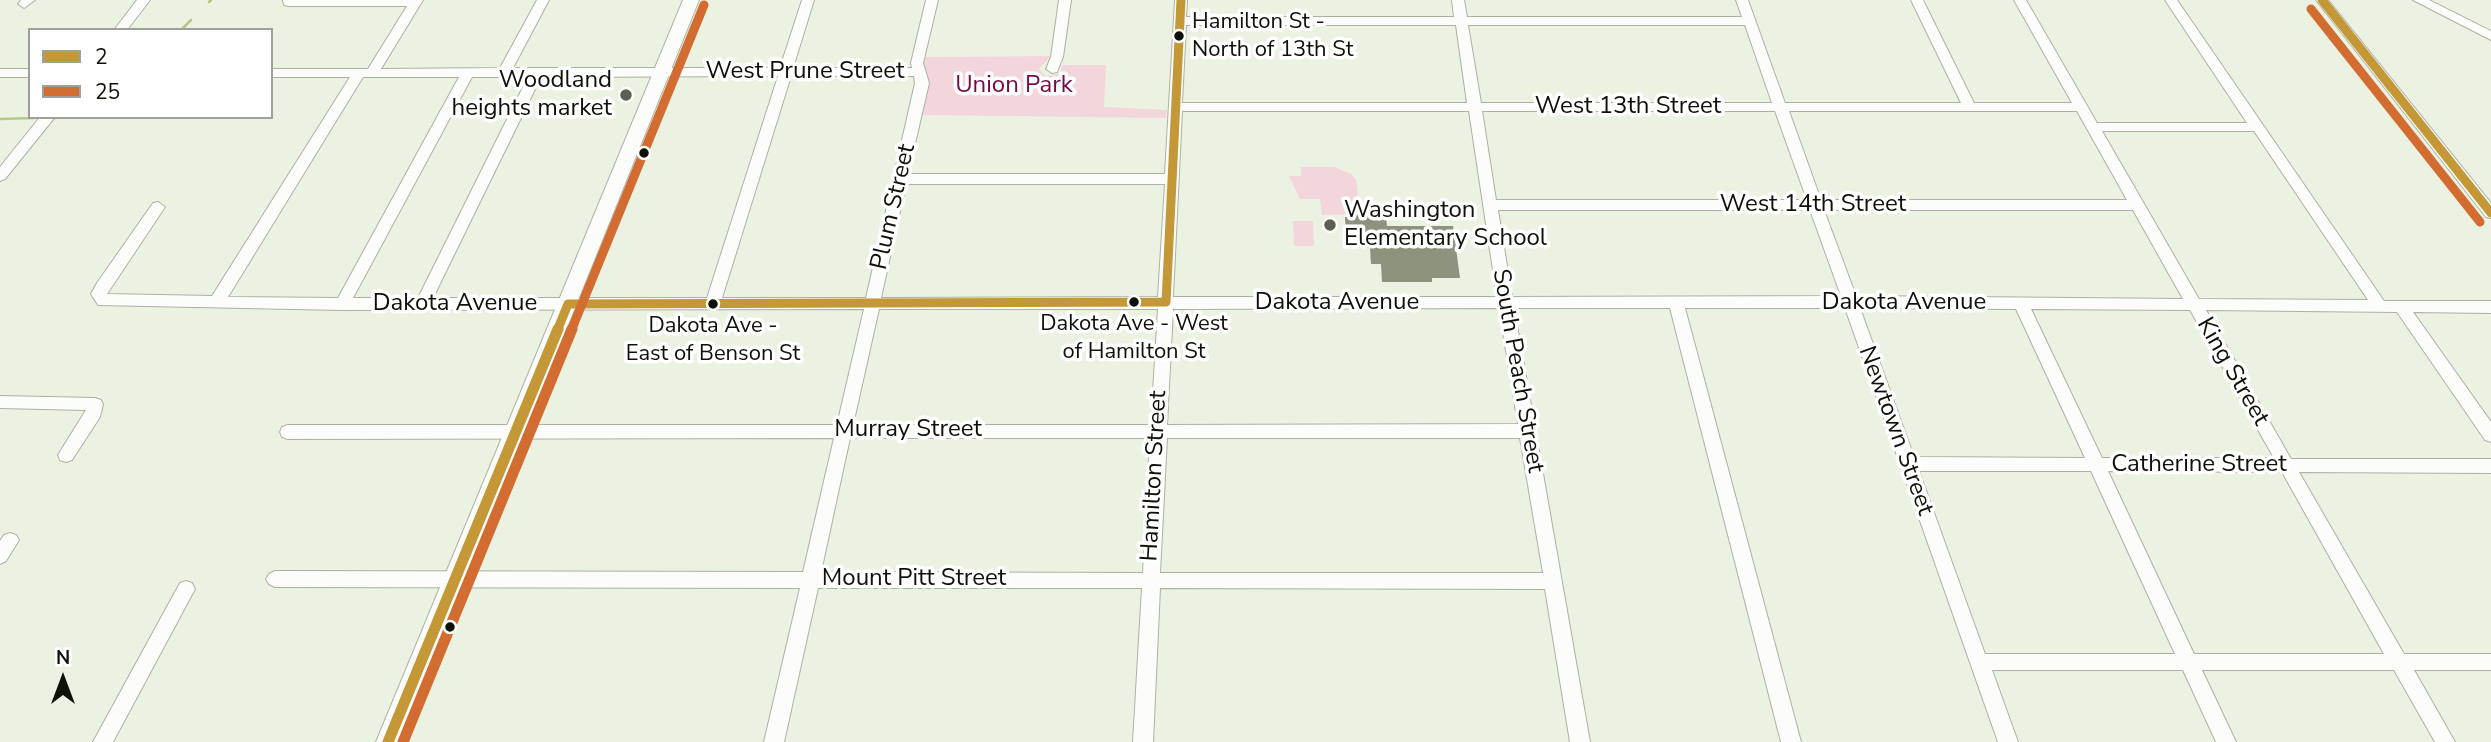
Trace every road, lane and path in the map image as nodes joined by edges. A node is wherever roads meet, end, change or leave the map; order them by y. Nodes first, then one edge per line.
1 (144, 0) edge
2 (542, 0) edge
3 (691, 0) edge
4 (808, 0) edge
5 (932, 0) edge
6 (1065, 0) edge
7 (1181, 0) edge
8 (1458, 0) edge
9 (1742, 0) edge
10 (1917, 0) edge
11 (2020, 0) edge
12 (2171, 0) edge
13 (2322, 0) edge
14 (2419, 0) edge
15 (417, 1) edge
16 (288, 2) edge
17 (1180, 21) junction
18 (1461, 21) junction
19 (1750, 21) junction
20 (122, 28) edge
21 (2491, 36) edge
22 (1052, 69) dead end
23 (919, 72) junction
24 (0, 73) edge
25 (28, 73) edge
26 (273, 73) edge
27 (366, 73) junction
28 (504, 73) junction
29 (662, 73) junction
30 (783, 73) junction
31 (468, 74) junction
32 (536, 74) junction
33 (1176, 107) junction
34 (1475, 107) junction
35 (1779, 107) junction
36 (1970, 107) junction
37 (2081, 107) junction
38 (46, 119) edge
39 (2092, 127) junction
40 (2258, 127) junction
41 (0, 176) edge
42 (901, 179) junction
43 (1172, 179) junction
44 (1813, 204) junction
45 (1490, 205) junction
46 (2137, 205) junction
47 (158, 207) dead end
48 (2491, 213) edge
49 (1166, 302) junction
50 (1676, 302) junction
51 (1848, 302) junction
52 (216, 303) junction
53 (568, 303) junction
54 (713, 303) junction
55 (872, 303) junction
56 (1506, 303) junction
57 (2021, 303) junction
58 (342, 304) junction
59 (423, 304) junction
60 (2193, 304) junction
61 (2378, 304) junction
62 (2401, 306) junction
63 (2491, 307) edge
64 (0, 402) edge
65 (843, 430) junction
66 (515, 431) junction
67 (1157, 431) junction
68 (1527, 431) junction
69 (288, 432) dead end
70 (2491, 435) edge
71 (66, 455) dead end
72 (1908, 464) junction
73 (2096, 465) junction
74 (2286, 466) junction
75 (2491, 467) edge
76 (10, 540) dead end
77 (0, 556) edge
78 (275, 579) dead end
79 (809, 579) junction
80 (1150, 579) junction
81 (455, 580) junction
82 (1553, 581) junction
83 (186, 589) dead end
84 (1979, 662) junction
85 (2189, 662) junction
86 (2399, 662) junction
87 (2491, 662) edge
88 (103, 742) edge
89 (388, 742) edge
90 (774, 742) edge
91 (1143, 742) edge
92 (1580, 742) edge
93 (1791, 742) edge
94 (2008, 742) edge
95 (2227, 742) edge
96 (2445, 742) edge

1 - 20 street
2 - 28 street
3 - 29 main road
4 - 30 street
5 - 23 street, Plum Street
6 - 22 street
7 - 17 street, Hamilton Street
8 - 18 street, South Peach Street
9 - 19 street, Newtown Street
10 - 36 street
11 - 37 street, King Street
12 - 40 street
13 - 48 street
14 - 21 street
15 - 16 street
15 - 27 street
17 - 18 street
17 - 33 street, Hamilton Street
18 - 19 street
18 - 34 street, South Peach Street
19 - 35 street, Newtown Street
23 - 30 street, West Prune Street
23 - 42 street, Plum Street
24 - 25 street
26 - 27 street, West Prune Street
27 - 31 street, West Prune Street
27 - 52 street
28 - 31 street, West Prune Street
28 - 32 street, West Prune Street
29 - 30 street, West Prune Street
29 - 32 street, West Prune Street
29 - 53 main road
30 - 54 street
31 - 58 street
32 - 59 street
33 - 34 street, West 13th Street
33 - 43 street, Hamilton Street
34 - 35 street, West 13th Street
34 - 45 street, South Peach Street
35 - 36 street, West 13th Street
35 - 44 street, Newtown Street
36 - 37 street, West 13th Street
37 - 39 street, King Street
38 - 41 street
39 - 40 street
39 - 46 street, King Street
40 - 61 street
42 - 43 street
42 - 55 street, Plum Street
43 - 49 street, Hamilton Street
44 - 45 street, West 14th Street
44 - 46 street, West 14th Street
44 - 51 street, Newtown Street
45 - 56 street, South Peach Street
46 - 60 street, King Street
47 - 52 street, Dakota Avenue
49 - 55 street, Dakota Avenue
49 - 56 street, Dakota Avenue
49 - 67 street, Hamilton Street
50 - 51 street, Dakota Avenue
50 - 56 street, Dakota Avenue
50 - 93 street
51 - 57 street, Dakota Avenue
51 - 72 street, Newtown Street
52 - 58 street, Dakota Avenue
53 - 54 street, Dakota Avenue
53 - 59 street, Dakota Avenue
53 - 66 main road
54 - 55 street, Dakota Avenue
55 - 65 street, Plum Street
56 - 68 street, South Peach Street
57 - 60 street, Dakota Avenue
57 - 73 street
58 - 59 street, Dakota Avenue
60 - 61 street, Dakota Avenue
60 - 74 street, King Street
61 - 62 street, Dakota Avenue
62 - 63 street, Dakota Avenue
62 - 70 street
64 - 71 street
65 - 66 street, Murray Street
65 - 67 street, Murray Street
65 - 79 street, Plum Street
66 - 69 street, Murray Street
66 - 81 main road
67 - 68 street, Murray Street
67 - 80 street, Hamilton Street
68 - 82 street, South Peach Street
72 - 73 street, Catherine Street
72 - 84 street, Newtown Street
73 - 74 street, Catherine Street
73 - 85 street
74 - 75 street, Catherine Street
74 - 86 street, King Street
76 - 77 street
78 - 81 street, Mount Pitt Street
79 - 80 street, Mount Pitt Street
79 - 81 street, Mount Pitt Street
79 - 90 street, Plum Street
80 - 82 street, Mount Pitt Street
80 - 91 street, Hamilton Street
81 - 89 main road
82 - 92 street, South Peach Street
83 - 88 street
84 - 85 street
84 - 94 street, Newtown Street
85 - 86 street
85 - 95 street
86 - 87 street
86 - 96 street, King Street

